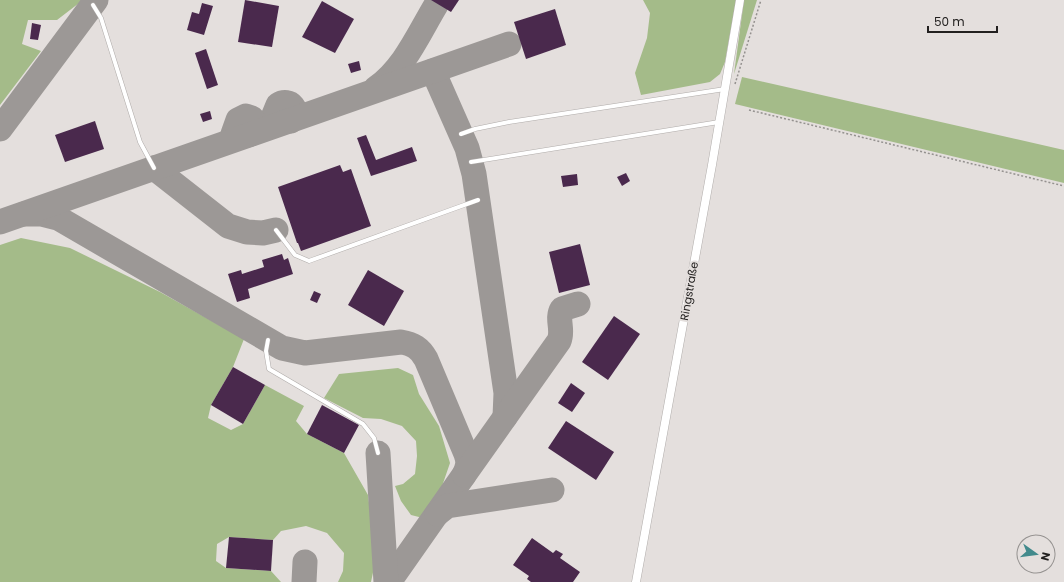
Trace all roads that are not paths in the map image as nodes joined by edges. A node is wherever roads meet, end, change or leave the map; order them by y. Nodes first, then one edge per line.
1 (740, 0) edge
2 (92, 5) dead end
3 (725, 89) junction
4 (720, 122) junction
5 (461, 134) dead end
6 (471, 162) dead end
7 (154, 168) dead end
8 (478, 200) dead end
9 (276, 230) dead end
10 (268, 340) dead end
11 (378, 453) dead end
12 (636, 582) edge

1 - 3 street, Ringstraße
2 - 7 lane
3 - 4 street, Ringstraße
3 - 5 lane
4 - 6 lane
4 - 12 street, Ringstraße
8 - 9 lane
10 - 11 lane

